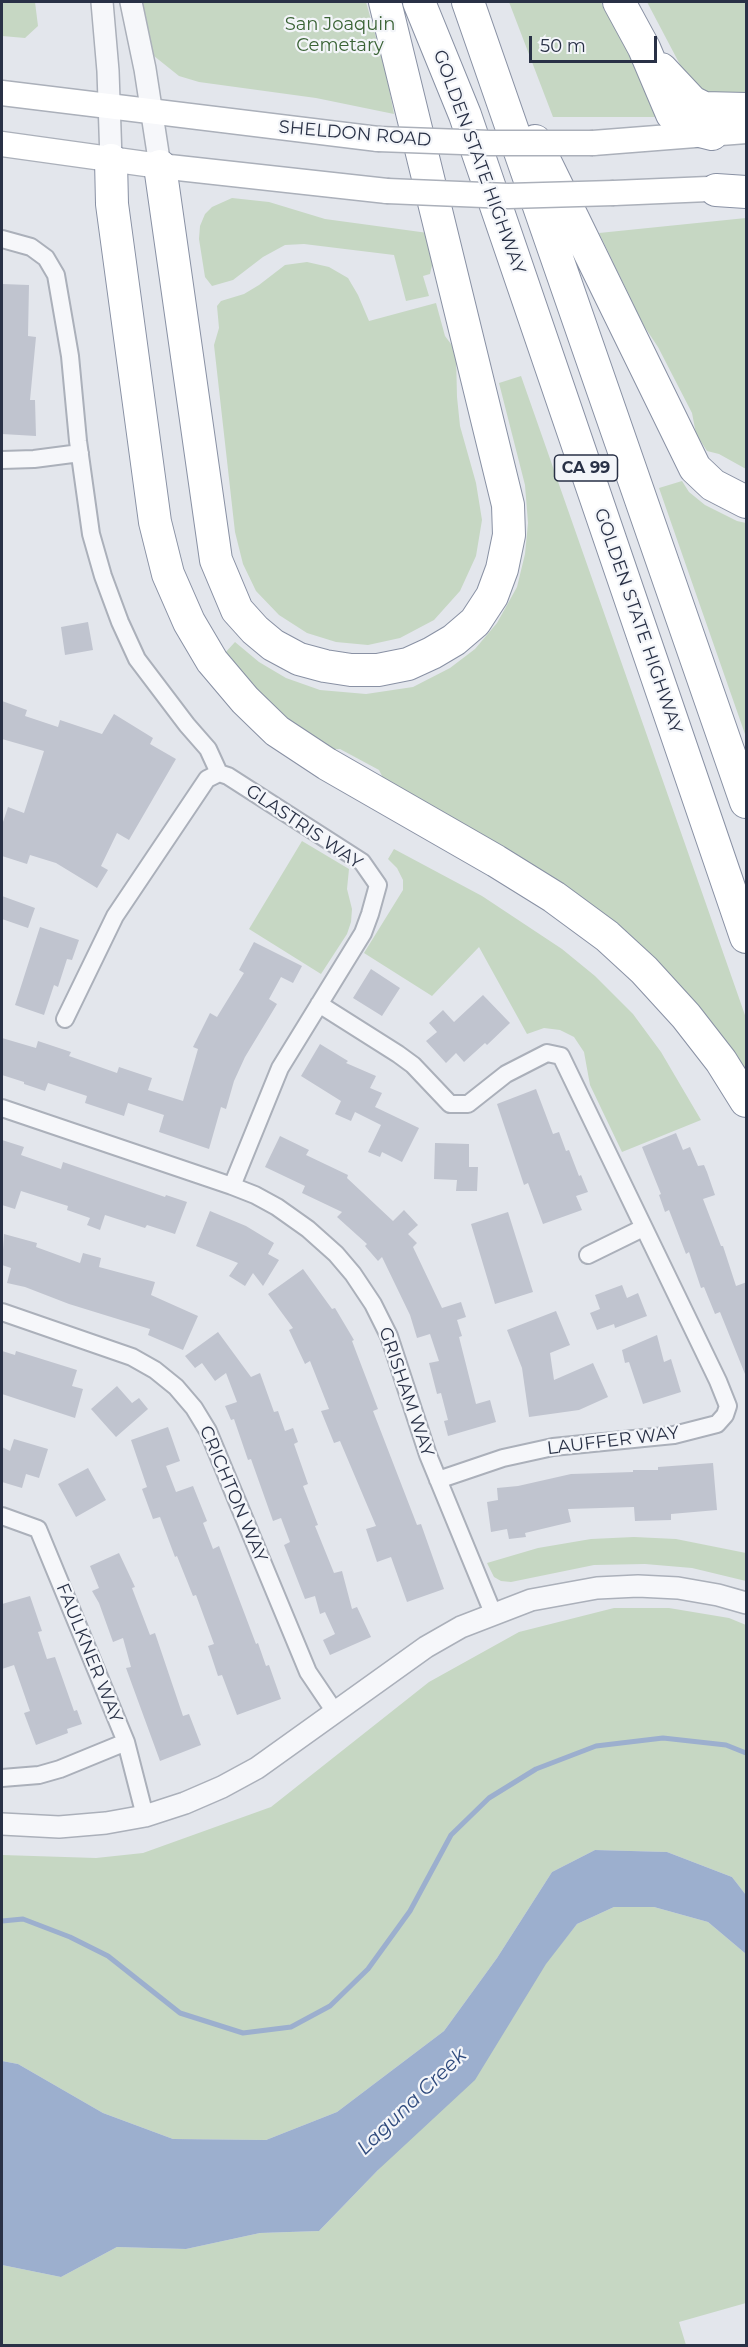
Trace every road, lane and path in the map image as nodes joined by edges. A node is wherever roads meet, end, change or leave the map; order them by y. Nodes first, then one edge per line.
1 (102, 2) edge
2 (131, 2) edge
3 (385, 2) edge
4 (419, 2) edge
5 (619, 2) edge
6 (468, 3) edge
7 (644, 48) junction
8 (2, 93) edge
9 (109, 106) junction
10 (747, 109) edge
11 (152, 111) junction
12 (747, 131) edge
13 (712, 134) junction
14 (2, 144) edge
15 (111, 160) junction
16 (160, 166) junction
17 (747, 187) edge
18 (716, 190) junction
19 (747, 192) edge
20 (2, 239) edge
21 (80, 453) junction
22 (2, 460) edge
23 (747, 502) edge
24 (219, 773) junction
25 (747, 802) edge
26 (747, 937) edge
27 (319, 1005) junction
28 (65, 1019) dead end
29 (747, 1101) edge
30 (2, 1108) edge
31 (232, 1185) junction
32 (644, 1228) junction
33 (588, 1255) dead end
34 (2, 1312) edge
35 (438, 1480) junction
36 (2, 1516) edge
37 (747, 1603) edge
38 (493, 1613) junction
39 (334, 1712) junction
40 (126, 1742) junction
41 (2, 1778) edge
42 (145, 1816) junction
43 (2, 1824) edge

1 - 9 street
2 - 11 street
3 - 16 highway
4 - 26 highway, GOLDEN STATE HIGHWAY / CA 99
5 - 7 highway
6 - 23 highway
6 - 25 highway, CA 99
7 - 10 highway
7 - 13 highway
8 - 9 main road, SHELDON ROAD
9 - 11 main road, SHELDON ROAD
9 - 15 street
11 - 13 main road, SHELDON ROAD, bridge
11 - 16 street
12 - 13 main road, SHELDON ROAD
14 - 15 main road
15 - 16 main road
15 - 29 highway
16 - 18 main road, bridge
17 - 18 main road
18 - 19 highway
20 - 21 street
21 - 22 street
21 - 24 street
24 - 27 street, GLASTRIS WAY
24 - 28 street
27 - 31 street, GLASTRIS WAY
27 - 32 street, LAUFFER WAY
30 - 31 street, GRISHAM WAY
31 - 35 street, GRISHAM WAY
32 - 33 street
32 - 35 street, LAUFFER WAY
34 - 39 street, CRICHTON WAY
35 - 38 street, GRISHAM WAY
36 - 40 street, FAULKNER WAY
37 - 38 street
38 - 39 street
39 - 42 street
40 - 41 street
40 - 42 street, FAULKNER WAY
42 - 43 street

